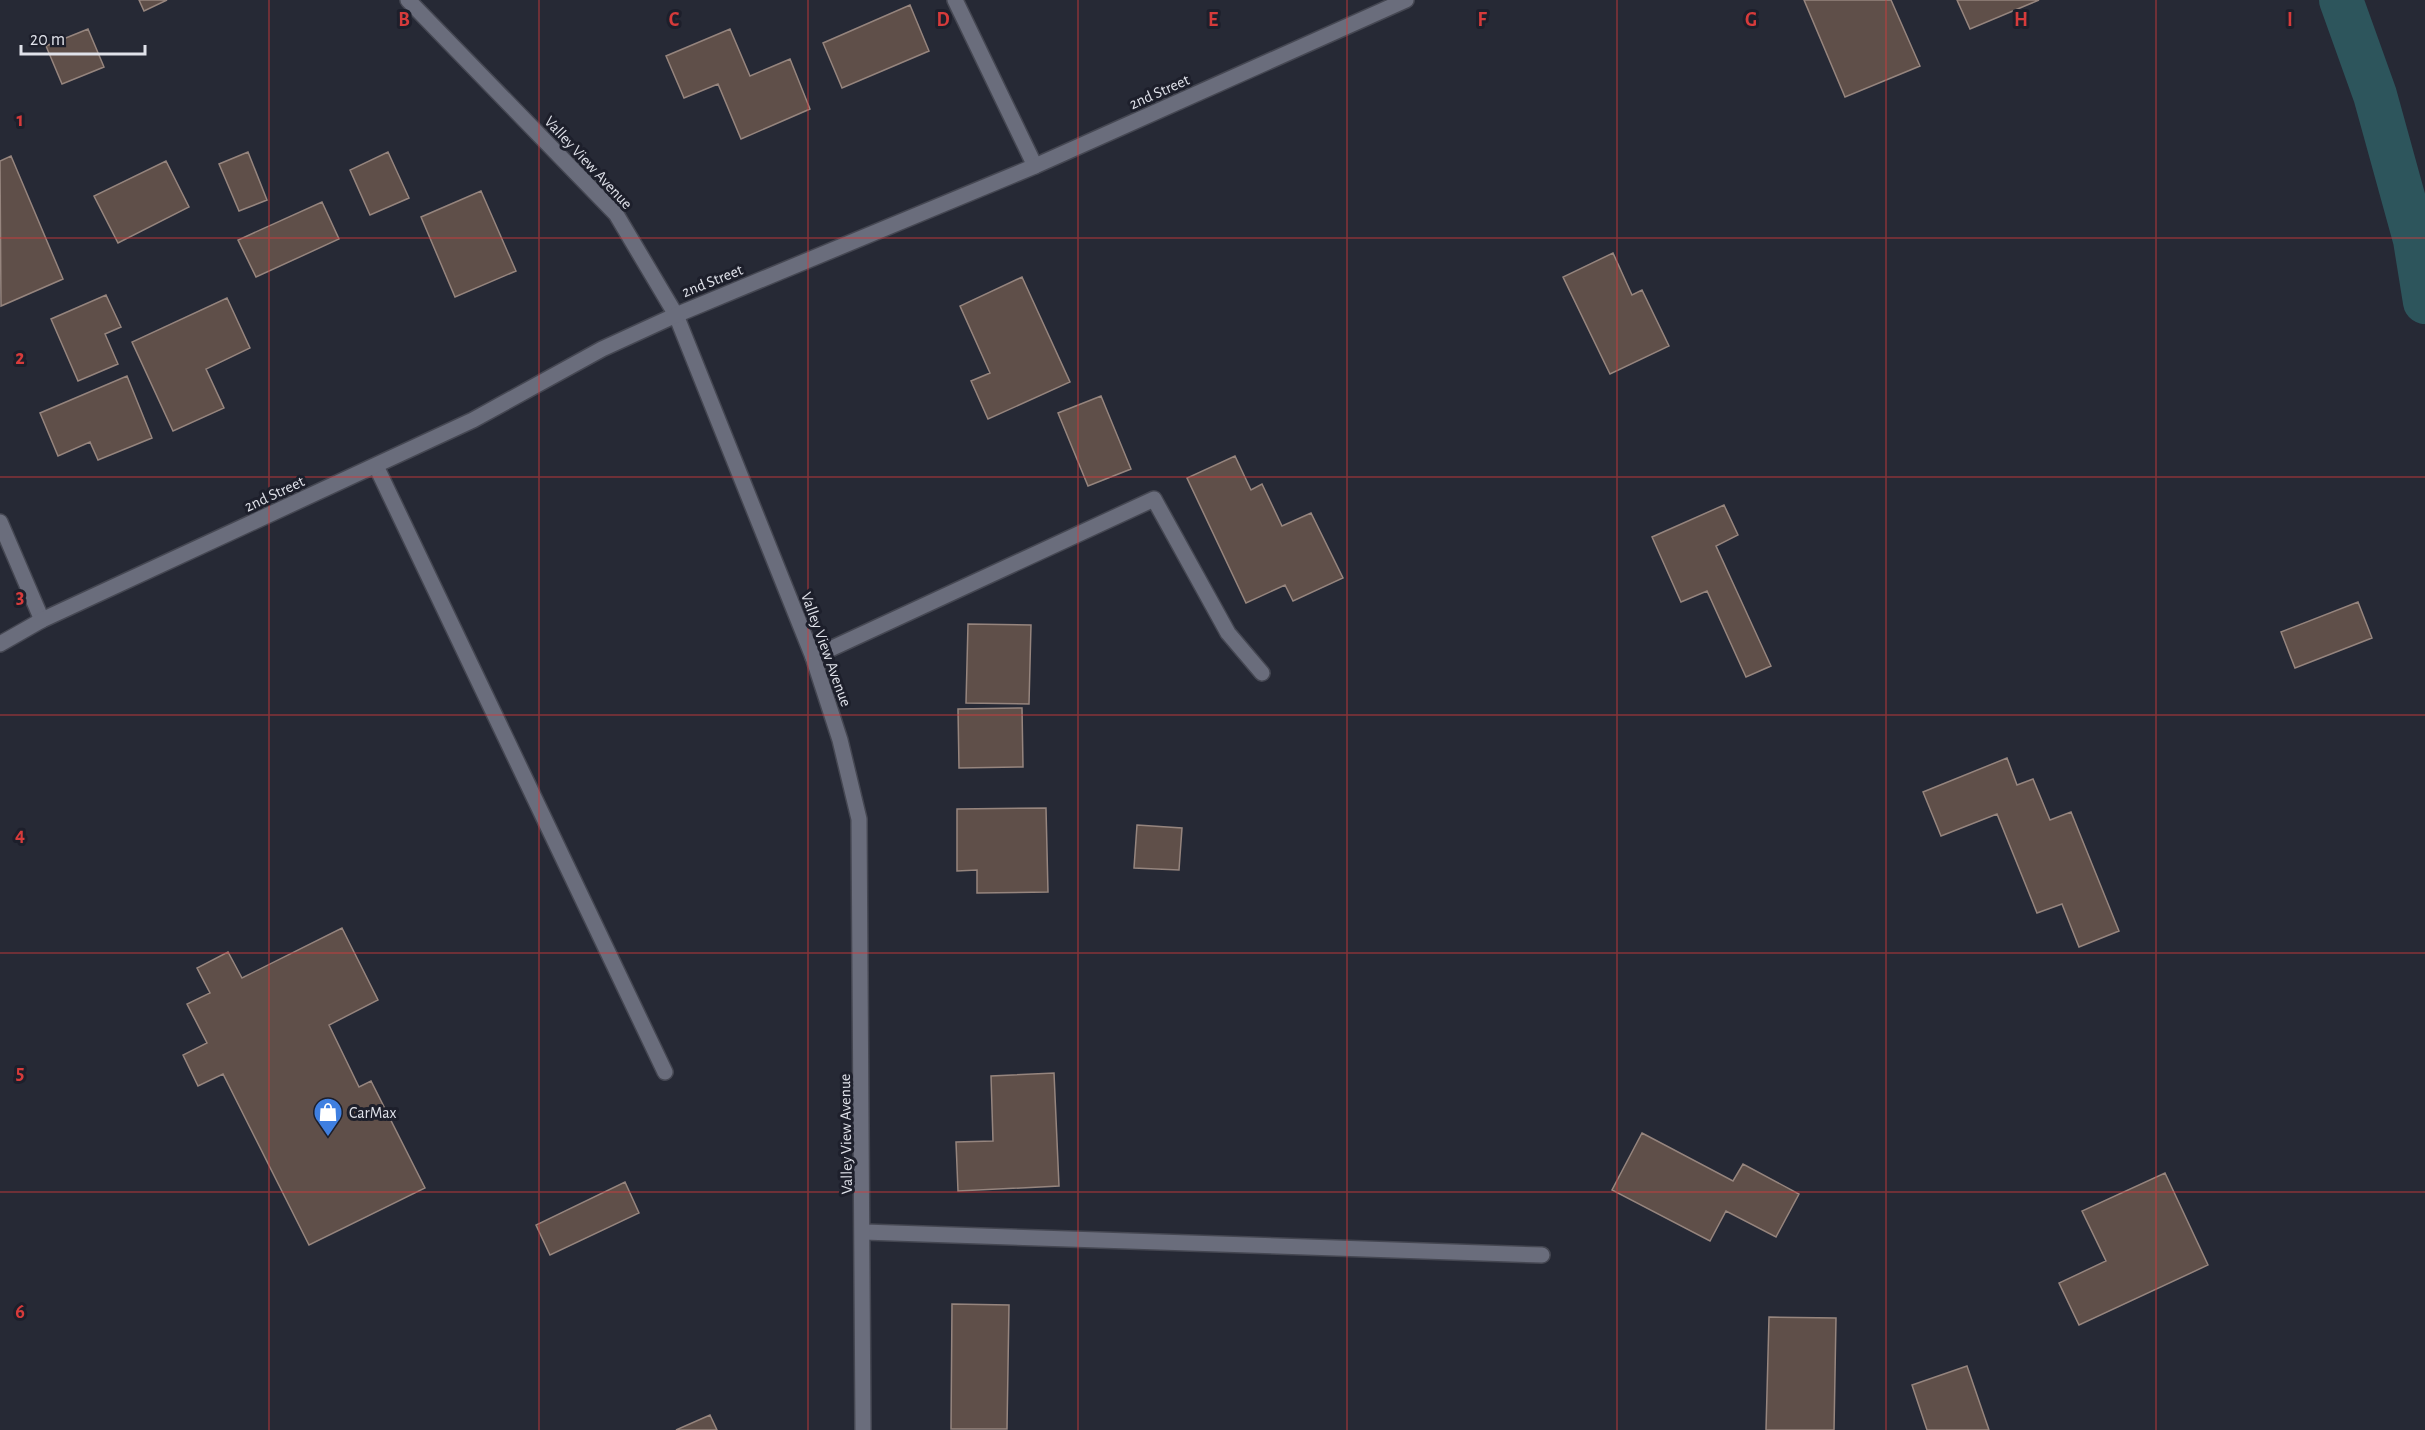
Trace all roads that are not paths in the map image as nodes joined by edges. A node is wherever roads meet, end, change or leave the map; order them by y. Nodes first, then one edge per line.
1 (408, 0) edge
2 (956, 0) edge
3 (1406, 0) edge
4 (1035, 166) junction
5 (676, 315) junction
6 (376, 466) junction
7 (0, 522) edge
8 (42, 620) junction
9 (0, 644) edge
10 (813, 657) junction
11 (1262, 673) dead end
12 (665, 1072) dead end
13 (864, 1232) junction
14 (1542, 1255) dead end
15 (863, 1430) edge

1 - 5 street, Valley View Avenue
2 - 4 street
3 - 4 street, 2nd Street
4 - 5 street, 2nd Street
5 - 6 street, 2nd Street
5 - 10 street, Valley View Avenue
6 - 8 street, 2nd Street
6 - 12 street
7 - 8 street
8 - 9 street, 2nd Street
10 - 11 street
10 - 13 street, Valley View Avenue
13 - 14 street
13 - 15 street, Valley View Avenue

